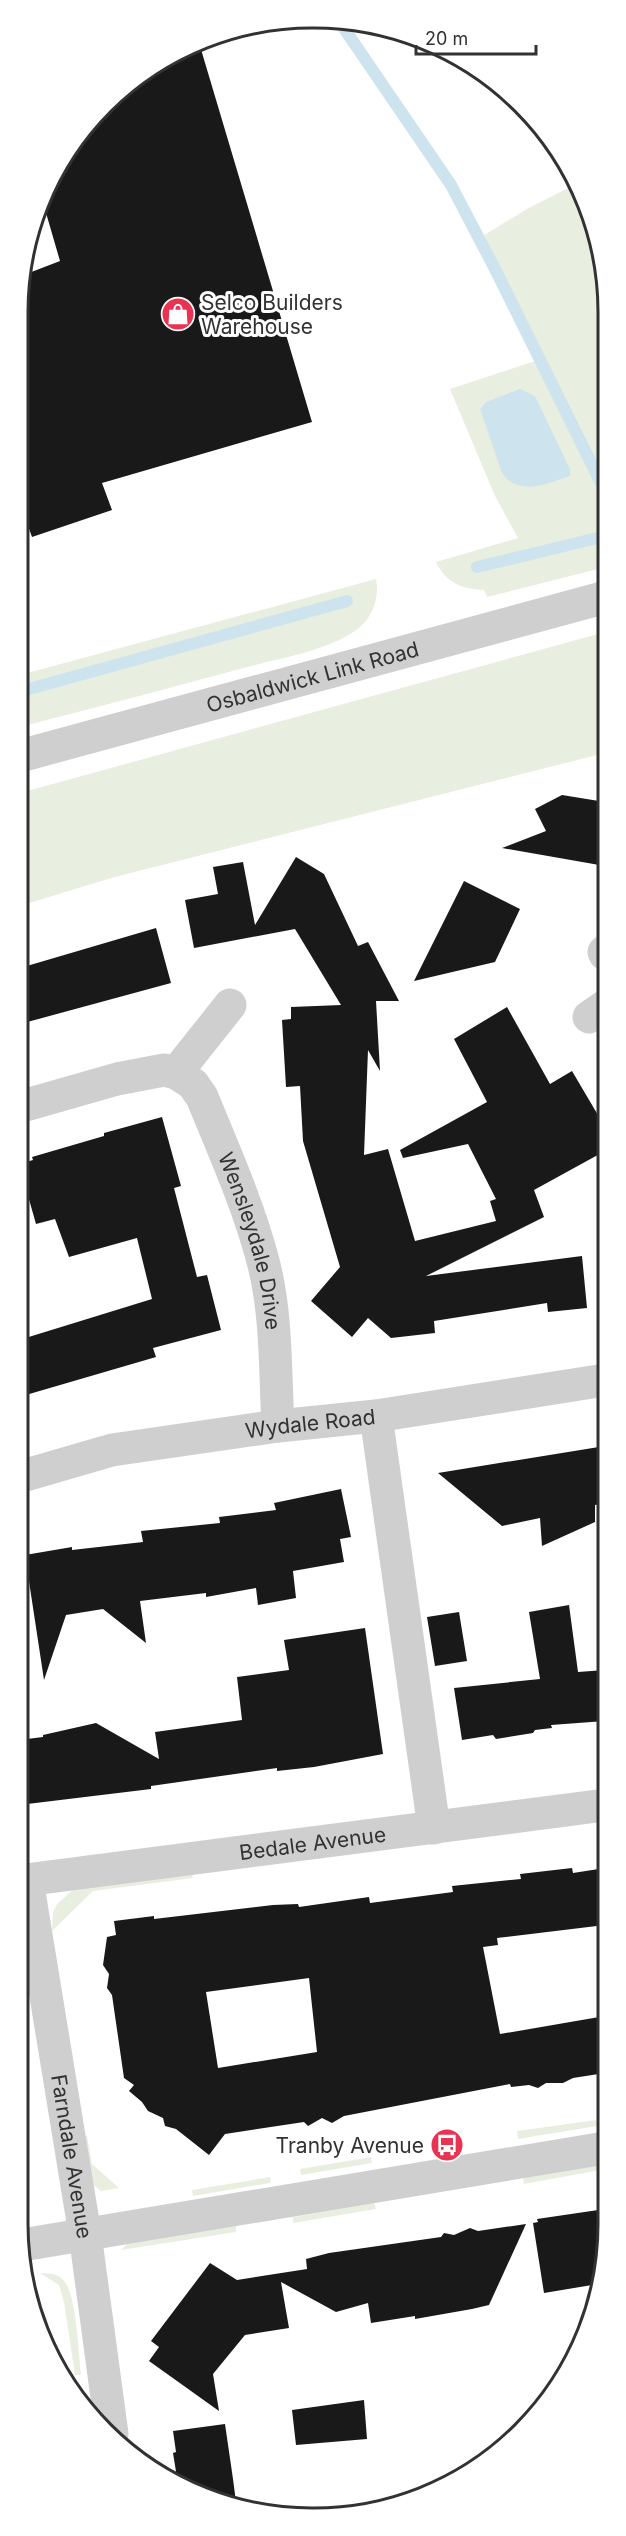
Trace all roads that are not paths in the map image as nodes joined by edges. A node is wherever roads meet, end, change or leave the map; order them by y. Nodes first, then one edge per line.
1 (598, 599) edge
2 (28, 754) edge
3 (230, 1005) dead end
4 (176, 1073) junction
5 (28, 1105) edge
6 (598, 1381) edge
7 (376, 1416) junction
8 (278, 1426) junction
9 (28, 1474) edge
10 (598, 1806) edge
11 (434, 1828) junction
12 (28, 1879) edge
13 (28, 1909) edge
14 (598, 2149) edge
15 (85, 2234) junction
16 (29, 2244) edge
17 (110, 2422) edge

1 - 2 street, Osbaldwick Link Road
3 - 4 street
4 - 5 street
4 - 8 street, Wensleydale Drive
6 - 7 street, Wydale Road
7 - 8 street, Wydale Road
7 - 11 street
8 - 9 street, Wydale Road
10 - 11 street, Bedale Avenue
11 - 12 street, Bedale Avenue
13 - 15 street, Farndale Avenue
14 - 15 street
15 - 16 street
15 - 17 street, Farndale Avenue

